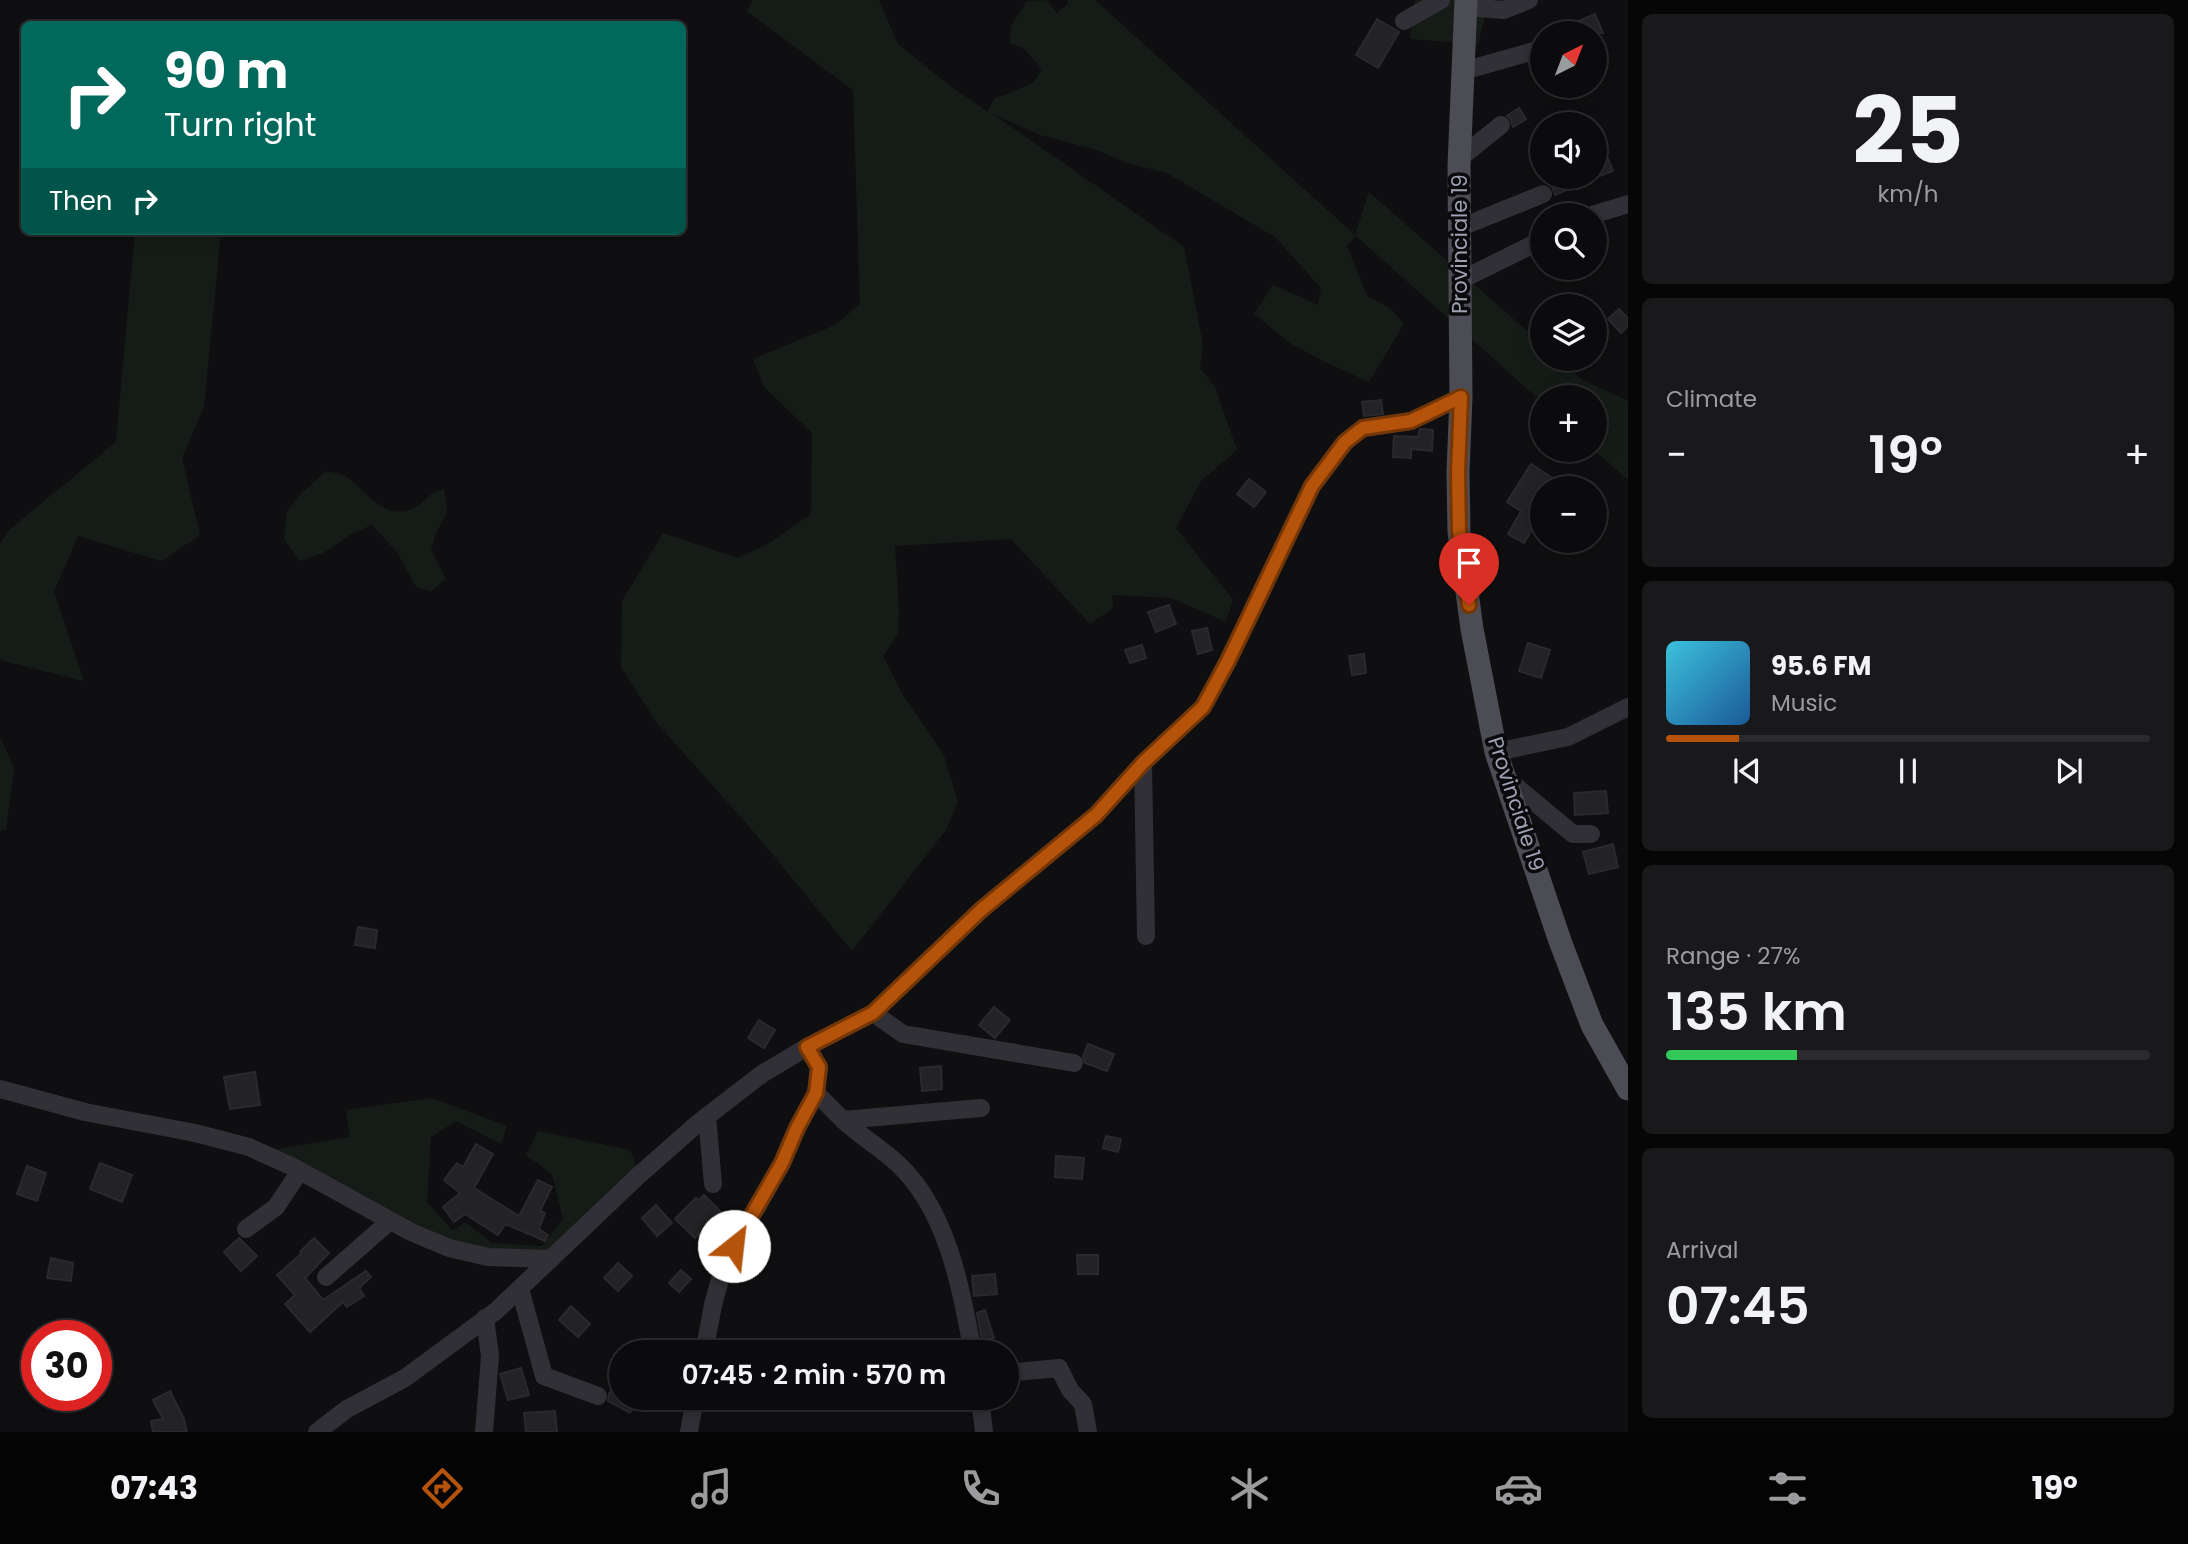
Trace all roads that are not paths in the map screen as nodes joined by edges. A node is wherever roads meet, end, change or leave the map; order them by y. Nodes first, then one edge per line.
1 (1441, 0) edge
2 (1529, 0) edge
3 (1466, 4) edge
4 (1404, 21) dead end
5 (1530, 52) edge
6 (1463, 71) junction
7 (1501, 125) dead end
8 (1460, 158) junction
9 (1543, 194) dead end
10 (1628, 204) edge
11 (1607, 210) edge
12 (1459, 228) junction
13 (1530, 246) edge
14 (1459, 281) junction
15 (1461, 397) junction
16 (1628, 707) edge
17 (1496, 752) junction
18 (1143, 763) junction
19 (1591, 834) dead end
20 (1146, 936) dead end
21 (873, 1013) junction
22 (807, 1047) junction
23 (1074, 1063) dead end
24 (0, 1089) edge
25 (1628, 1089) edge
26 (816, 1093) junction
27 (981, 1108) dead end
28 (707, 1116) junction
29 (843, 1120) junction
30 (300, 1171) junction
31 (713, 1184) dead end
32 (390, 1221) junction
33 (246, 1229) dead end
34 (551, 1259) junction
35 (326, 1277) dead end
36 (520, 1289) junction
37 (485, 1318) junction
38 (706, 1340) edge
39 (970, 1340) edge
40 (1019, 1372) edge
41 (598, 1396) dead end
42 (693, 1410) edge
43 (981, 1410) edge
44 (317, 1432) edge
45 (484, 1432) edge
46 (689, 1432) edge
47 (984, 1432) edge
48 (1088, 1432) edge

1 - 4 street
2 - 3 street
3 - 6 main road, Provinciale 19
5 - 6 street
6 - 8 main road, Provinciale 19
7 - 8 street
8 - 12 main road, Provinciale 19
9 - 12 street
10 - 11 street
12 - 14 main road, Provinciale 19
13 - 14 street
14 - 15 main road, Provinciale 19
15 - 17 main road, Provinciale 19
15 - 18 street
16 - 17 street
17 - 19 street
17 - 25 main road, Provinciale 19
18 - 20 street
18 - 21 street
21 - 22 street
21 - 23 street
22 - 26 street
22 - 28 street
24 - 30 street
26 - 29 street
26 - 38 street
27 - 29 street
28 - 31 street
28 - 34 street
29 - 39 street
30 - 32 street
30 - 33 street
32 - 34 street
32 - 35 street
34 - 36 street
36 - 37 street
36 - 41 street
37 - 44 street
37 - 45 street
40 - 48 street
42 - 46 street
43 - 47 street

